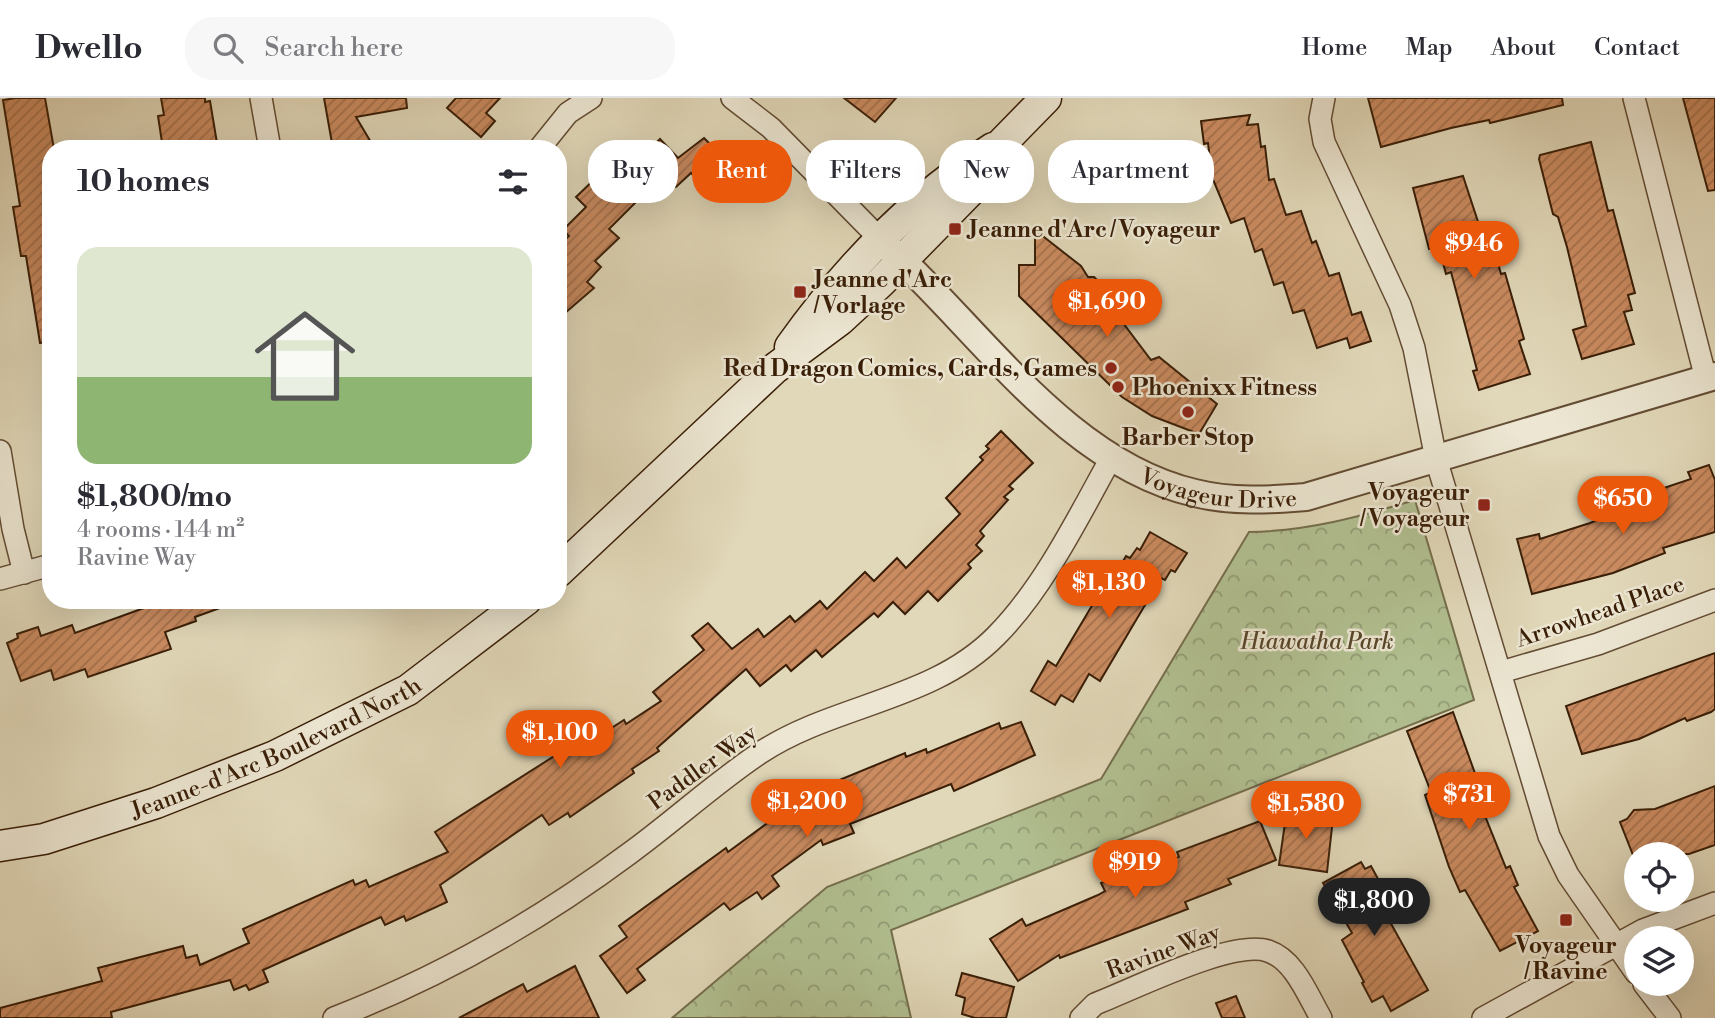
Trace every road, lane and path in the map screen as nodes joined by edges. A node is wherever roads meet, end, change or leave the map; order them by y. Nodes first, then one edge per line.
1 (261, 98) edge
2 (591, 98) edge
3 (732, 98) edge
4 (1046, 98) edge
5 (1324, 98) edge
6 (1634, 98) edge
7 (761, 105) edge
8 (268, 140) edge
9 (546, 140) edge
10 (1005, 140) edge
11 (939, 185) edge
12 (959, 203) edge
13 (880, 239) junction
14 (903, 261) junction
15 (775, 369) junction
16 (1710, 377) edge
17 (0, 451) edge
18 (1111, 458) junction
19 (1436, 459) junction
20 (567, 564) edge
21 (42, 568) edge
22 (24, 573) junction
23 (0, 579) edge
24 (1715, 600) edge
25 (514, 609) edge
26 (1501, 672) junction
27 (0, 846) edge
28 (1715, 903) edge
29 (1615, 945) junction
30 (1624, 957) edge
31 (1653, 996) edge
32 (334, 1018) edge
33 (1081, 1018) edge
34 (1321, 1018) edge
35 (1483, 1018) edge
36 (1670, 1018) edge

1 - 8 street
2 - 9 street
3 - 7 street
4 - 10 main road
5 - 19 street
6 - 16 street
7 - 13 street
11 - 13 main road
12 - 14 main road
13 - 14 street, Voyageur Drive
13 - 15 main road
14 - 15 main road
14 - 18 street, Voyageur Drive
15 - 20 main road
16 - 19 street, Voyageur Drive
17 - 22 street
18 - 19 street, Voyageur Drive
18 - 32 street, Paddler Way
19 - 26 street
21 - 22 street
22 - 23 street
24 - 26 street, Arrowhead Place
25 - 27 main road, Jeanne-d'Arc Boulevard North
26 - 29 street
28 - 29 street
29 - 30 street
29 - 35 street
31 - 36 street
33 - 34 street, Ravine Way

